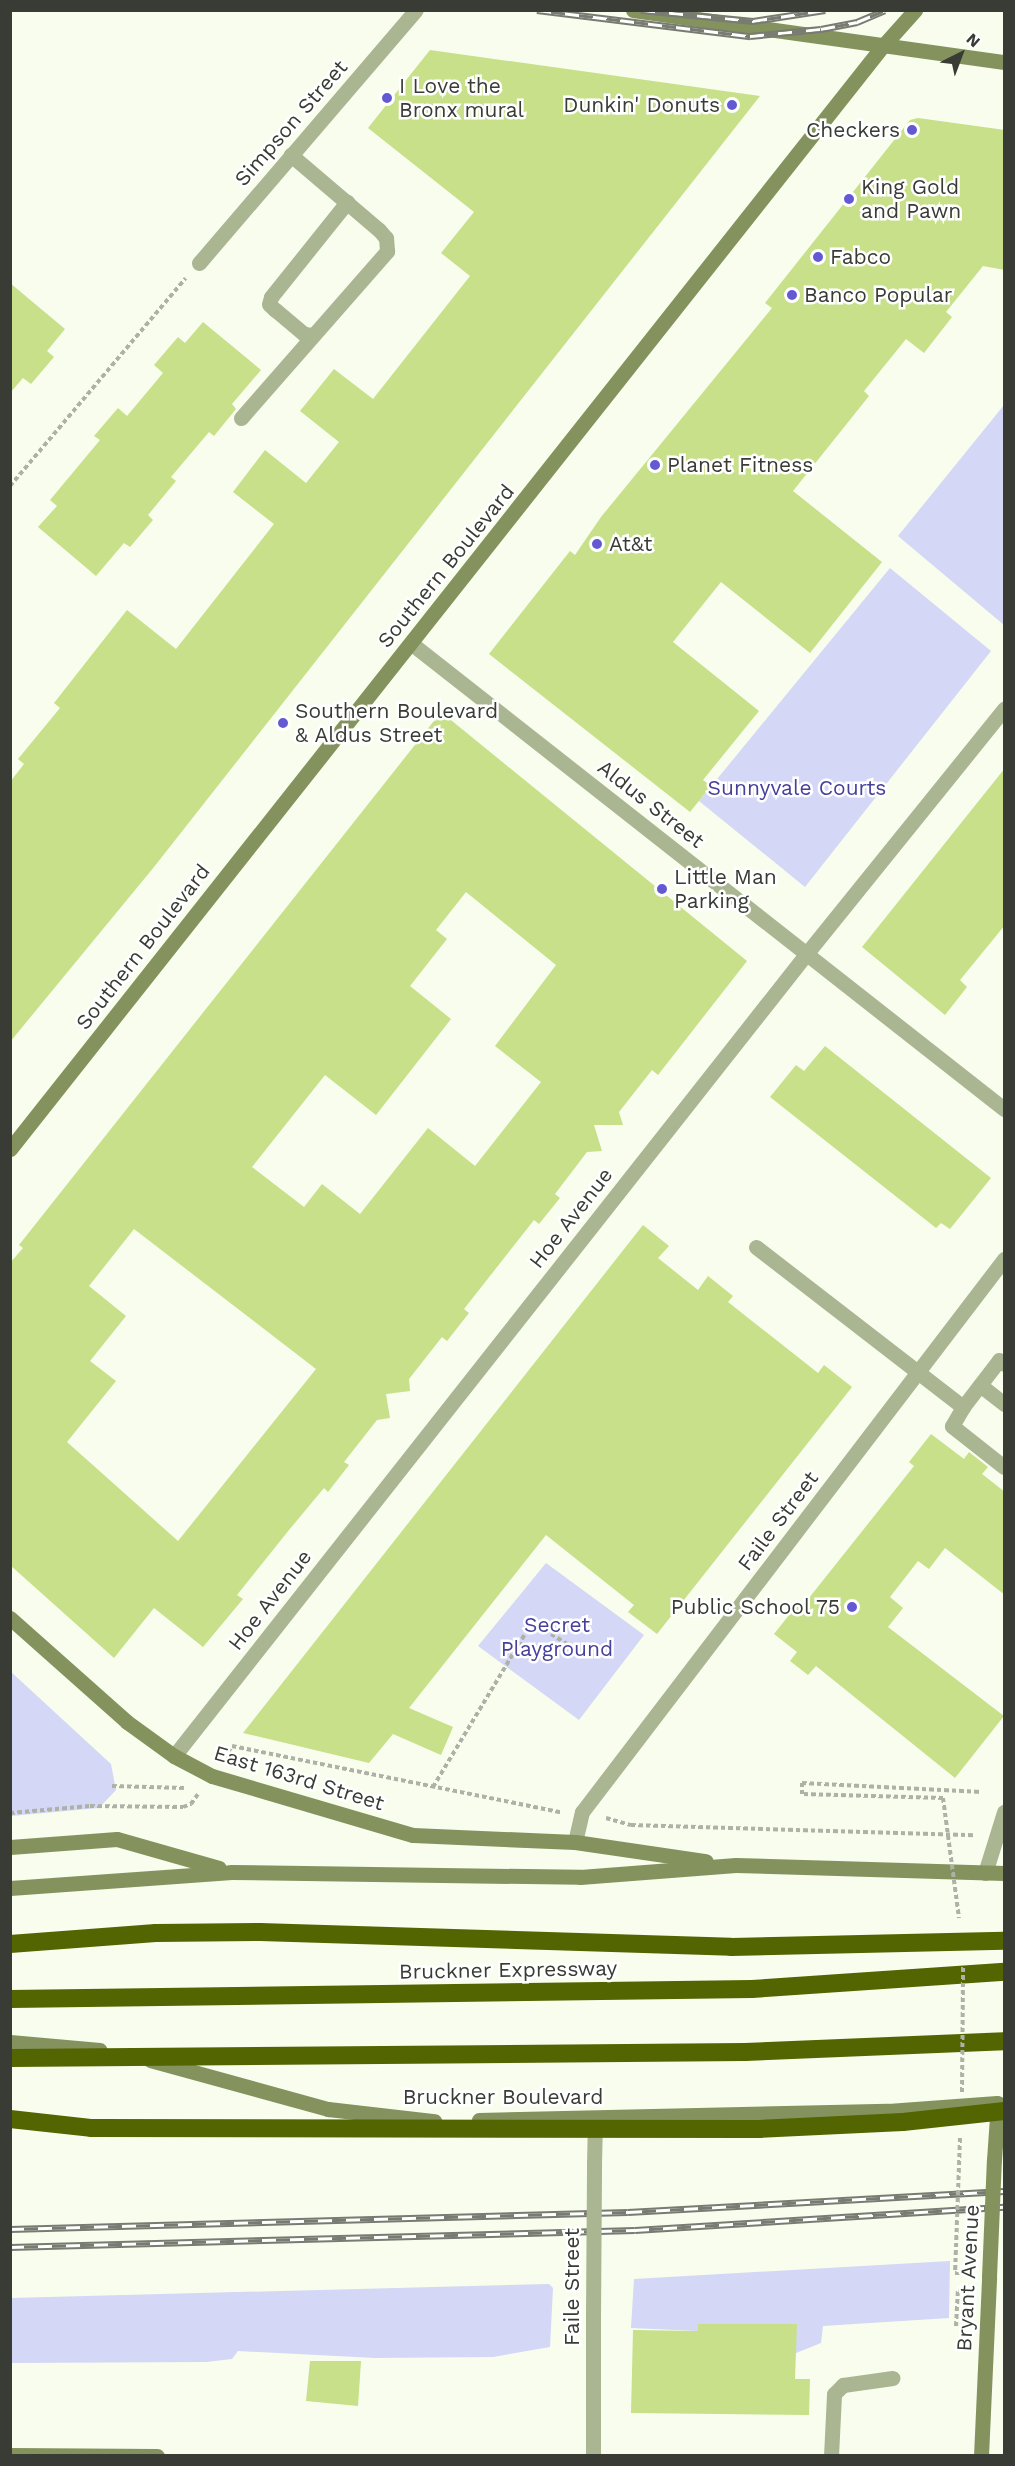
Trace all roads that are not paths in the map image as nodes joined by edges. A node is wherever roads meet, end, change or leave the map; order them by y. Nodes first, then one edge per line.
1 (416, 10) edge
2 (633, 10) edge
3 (915, 10) edge
4 (882, 47) junction
5 (1005, 62) edge
6 (291, 155) junction
7 (347, 202) junction
8 (199, 263) road end
9 (312, 335) junction
10 (241, 418) dead end
11 (412, 644) junction
12 (1005, 709) edge
13 (807, 953) junction
14 (1005, 1108) edge
15 (10, 1149) edge
16 (756, 1247) dead end
17 (1005, 1259) edge
18 (1005, 1364) edge
19 (918, 1371) junction
20 (980, 1385) junction
21 (1005, 1404) edge
22 (963, 1407) junction
23 (1005, 1467) edge
24 (10, 1618) edge
25 (174, 1756) junction
26 (1005, 1812) edge
27 (575, 1842) junction
28 (10, 1847) edge
29 (736, 1865) junction
30 (231, 1872) junction
31 (985, 1873) junction
32 (1005, 1873) edge
33 (10, 1888) edge
34 (1005, 1941) edge
35 (10, 1944) edge
36 (1005, 1972) edge
37 (10, 1999) edge
38 (1005, 2041) edge
39 (10, 2042) edge
40 (10, 2058) edge
41 (1002, 2106) edge
42 (595, 2118) junction
43 (10, 2119) edge
44 (893, 2378) dead end
45 (10, 2455) edge
46 (157, 2456) edge
47 (592, 2456) edge
48 (831, 2456) edge
49 (981, 2456) edge

1 - 6 street, Simpson Street
2 - 4 main road
3 - 4 main road, Southern Boulevard
4 - 5 main road
4 - 11 main road, Southern Boulevard
6 - 7 street
6 - 8 street, Simpson Street
7 - 9 street
7 - 9 street
9 - 10 street
11 - 13 street, Aldus Street
11 - 15 main road, Southern Boulevard
12 - 13 street, Hoe Avenue
13 - 14 street, Aldus Street
13 - 25 street, Hoe Avenue
16 - 19 street
17 - 19 street, Faile Street
18 - 20 street
19 - 22 street
19 - 27 street, Faile Street
20 - 21 street
20 - 22 street
22 - 23 street
24 - 25 main road, East 163rd Street
25 - 27 main road, East 163rd Street
26 - 31 street
27 - 29 main road
28 - 30 main road
29 - 30 main road
29 - 31 main road
30 - 33 main road
31 - 32 main road
34 - 35 highway, bridge
36 - 37 highway, Bruckner Expressway
38 - 40 highway, bridge
39 - 42 main road, Bruckner Boulevard
41 - 42 main road, Bruckner Boulevard
41 - 43 highway, bridge
41 - 49 main road, Bryant Avenue, bridge
42 - 47 street, Faile Street, bridge
44 - 48 street
45 - 46 main road

